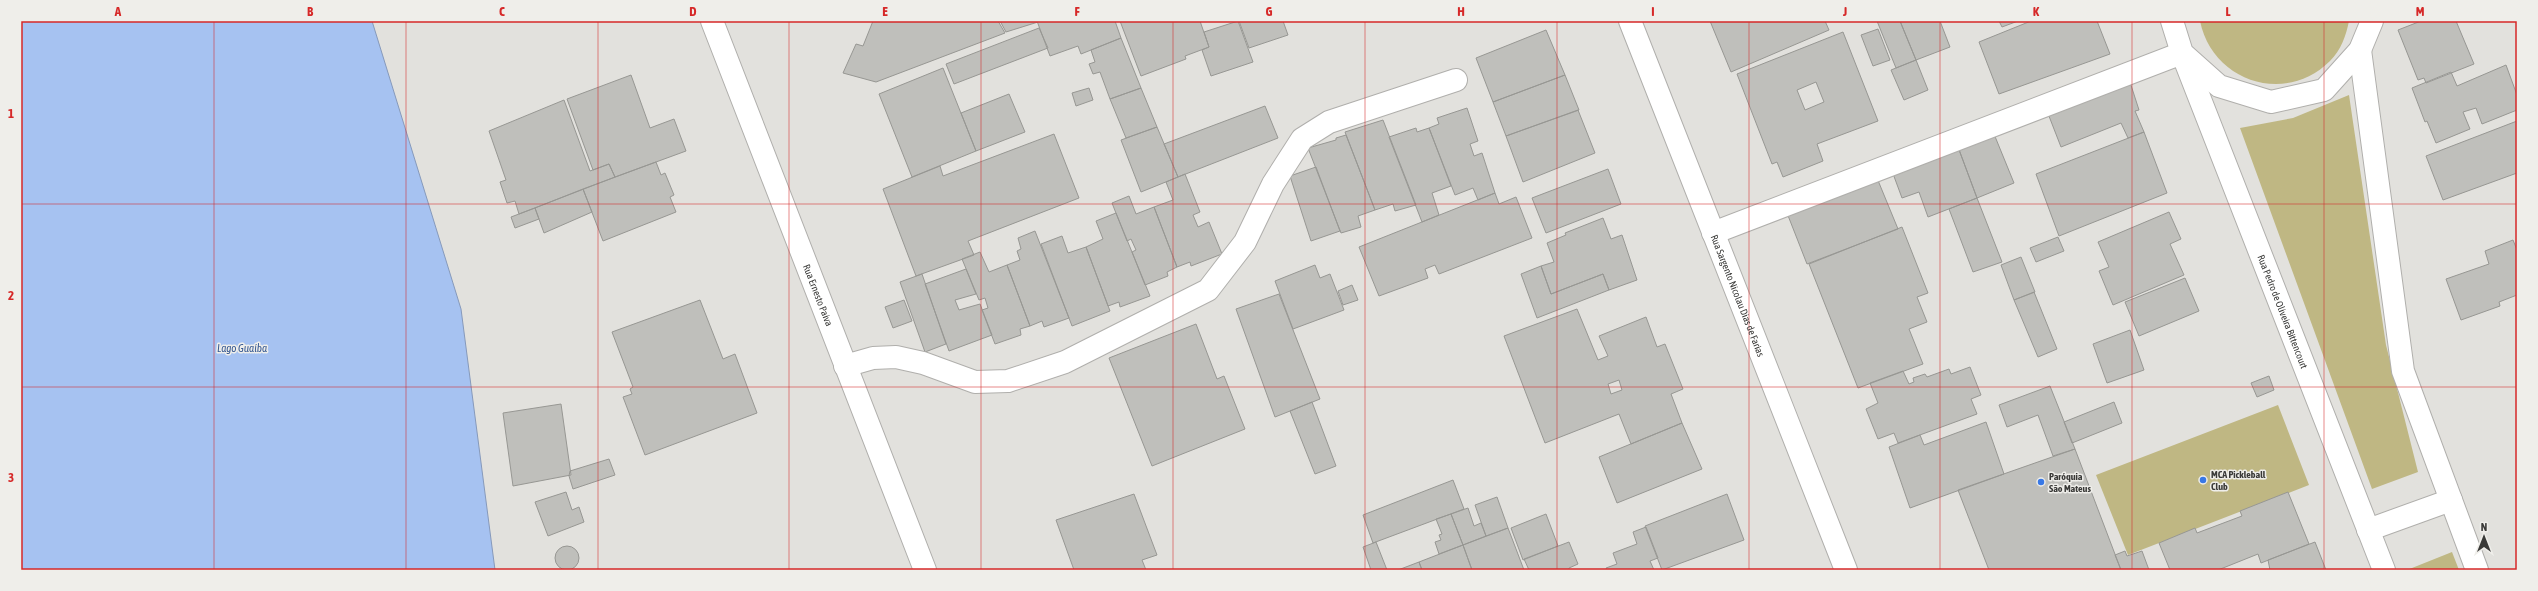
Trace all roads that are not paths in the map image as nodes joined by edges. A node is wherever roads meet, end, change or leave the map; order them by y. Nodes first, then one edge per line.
1 (712, 21) edge
2 (1630, 21) edge
3 (2172, 21) edge
4 (2372, 21) edge
5 (2360, 50) junction
6 (2182, 53) junction
7 (1456, 80) dead end
8 (1713, 233) junction
9 (845, 366) junction
10 (2451, 500) junction
11 (2368, 530) junction
12 (925, 570) edge
13 (1846, 570) edge
14 (2384, 570) edge
15 (2477, 570) edge

1 - 9 street, Rua Ernesto Paiva
2 - 8 street, Rua Sargento Nicolau Dias de Farias
3 - 6 street, Rua Pedro de Oliveira Bittencourt
4 - 5 street
5 - 6 street
5 - 10 street
6 - 8 street
6 - 11 street, Rua Pedro de Oliveira Bittencourt
7 - 9 street
8 - 13 street, Rua Sargento Nicolau Dias de Farias
9 - 12 street, Rua Ernesto Paiva
10 - 11 street
10 - 15 street
11 - 14 street, Rua Pedro de Oliveira Bittencourt

